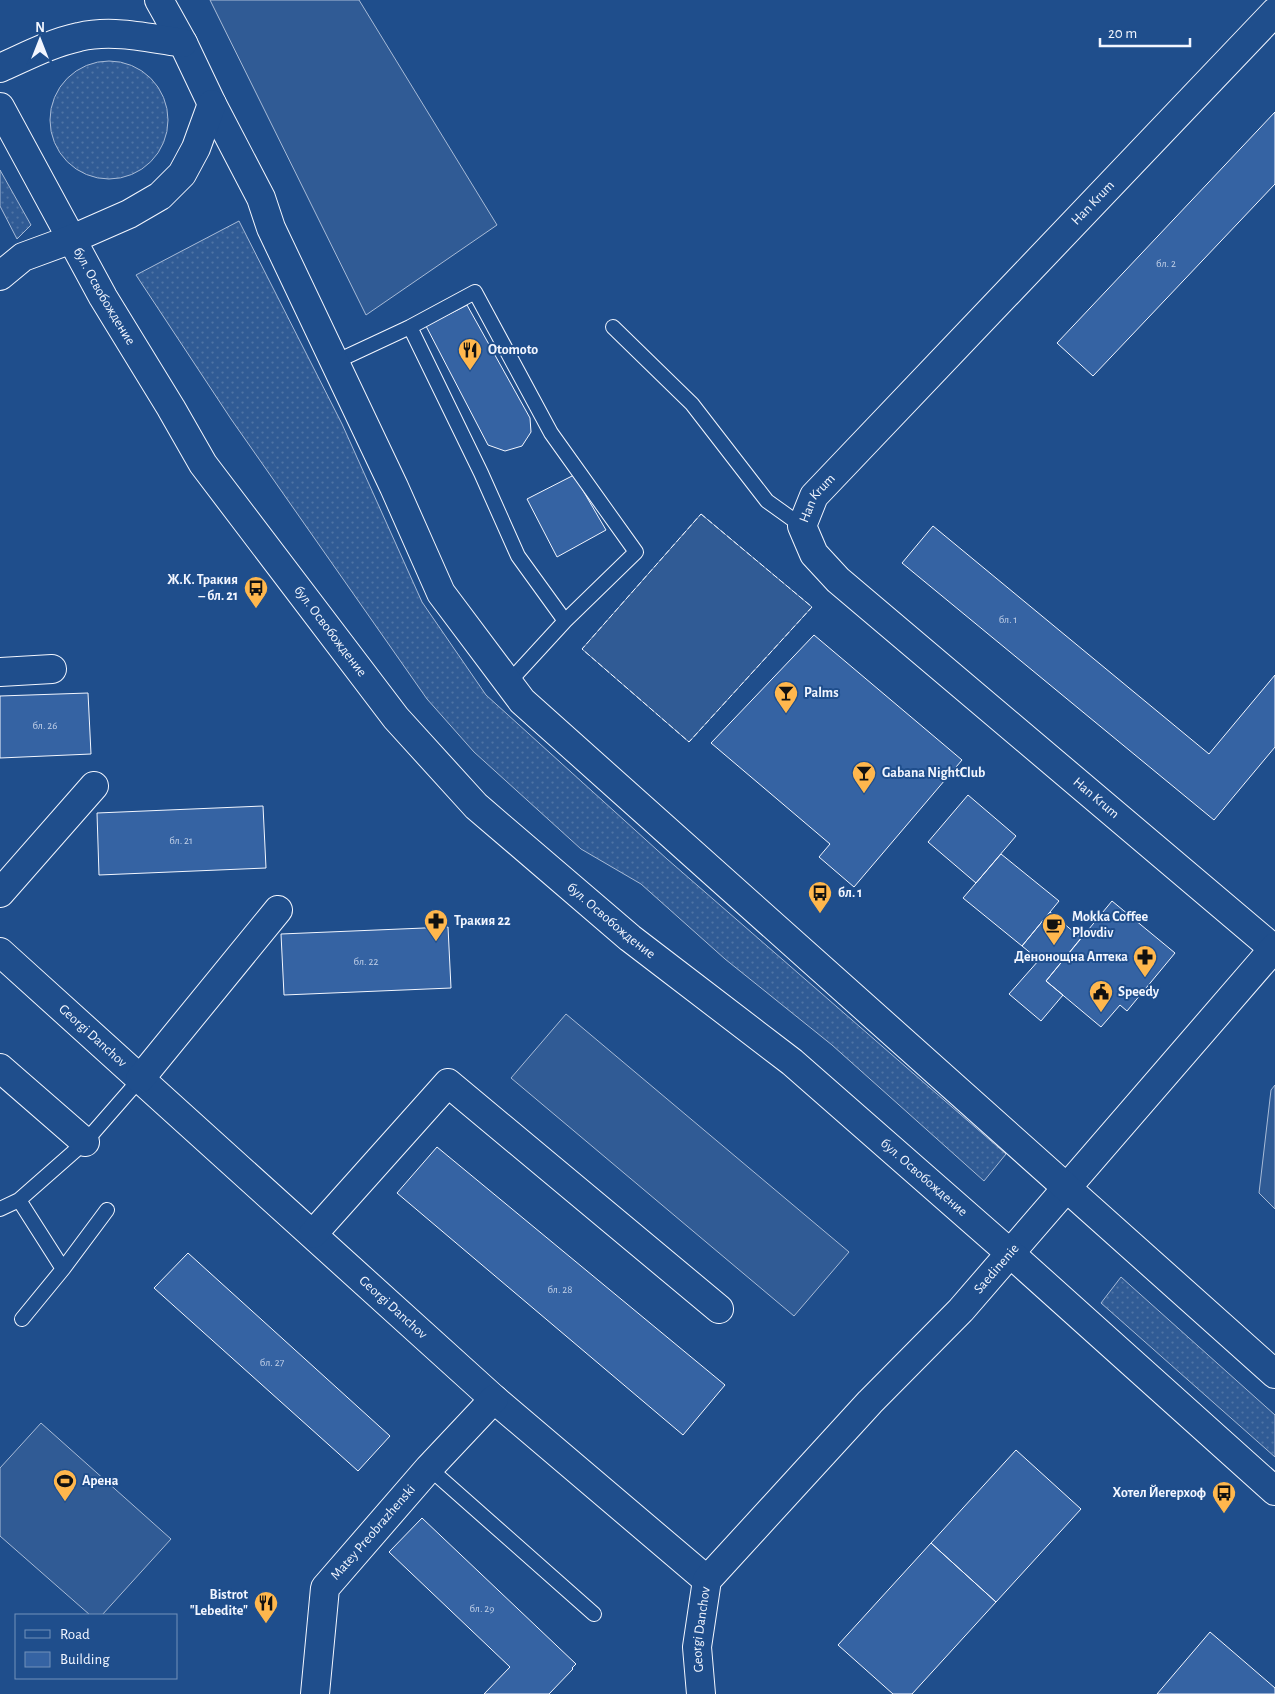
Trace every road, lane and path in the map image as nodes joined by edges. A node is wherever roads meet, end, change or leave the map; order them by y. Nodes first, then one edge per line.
1 (159, 0) edge
2 (1275, 12) edge
3 (183, 43) junction
4 (0, 68) edge
5 (212, 104) junction
6 (0, 107) edge
7 (72, 239) junction
8 (0, 276) edge
9 (410, 326) junction
10 (613, 327) dead end
11 (335, 362) junction
12 (802, 526) junction
13 (565, 621) junction
14 (52, 669) dead end
15 (0, 672) edge
16 (509, 682) junction
17 (94, 786) dead end
18 (0, 893) edge
19 (278, 910) dead end
20 (1274, 948) edge
21 (0, 952) edge
22 (0, 1068) edge
23 (140, 1079) junction
24 (85, 1142) junction
25 (1066, 1190) junction
26 (19, 1200) junction
27 (0, 1208) edge
28 (107, 1210) dead end
29 (313, 1234) junction
30 (1011, 1254) junction
31 (64, 1269) junction
32 (719, 1309) dead end
33 (22, 1319) dead end
34 (1275, 1374) edge
35 (494, 1399) junction
36 (429, 1468) junction
37 (1275, 1491) edge
38 (707, 1580) junction
39 (594, 1614) dead end
40 (315, 1694) edge
41 (701, 1694) edge

1 - 3 street
2 - 12 street, Han Krum
3 - 4 street
3 - 5 street
5 - 7 street
5 - 11 street
6 - 7 street, бул. Освобождение
7 - 8 street
7 - 30 street, бул. Освобождение
9 - 11 lane
9 - 13 lane
9 - 13 lane
10 - 12 lane
11 - 16 street
12 - 20 street, Han Krum
13 - 16 lane
14 - 15 street
16 - 25 street
17 - 18 street
19 - 23 street
20 - 25 street, Saedinenie
21 - 23 street, Georgi Danchov
22 - 24 street
23 - 24 lane
23 - 29 street, Georgi Danchov
24 - 26 lane
25 - 30 street, Saedinenie
25 - 34 street
26 - 27 lane
26 - 31 lane
28 - 31 lane
29 - 32 street
29 - 35 street, Georgi Danchov
30 - 37 street, бул. Освобождение
30 - 38 street, Saedinenie
31 - 33 lane
35 - 36 street, Matey Preobrazhenski
35 - 38 street, Georgi Danchov
36 - 39 lane
36 - 40 street, Matey Preobrazhenski
38 - 41 street, Georgi Danchov

